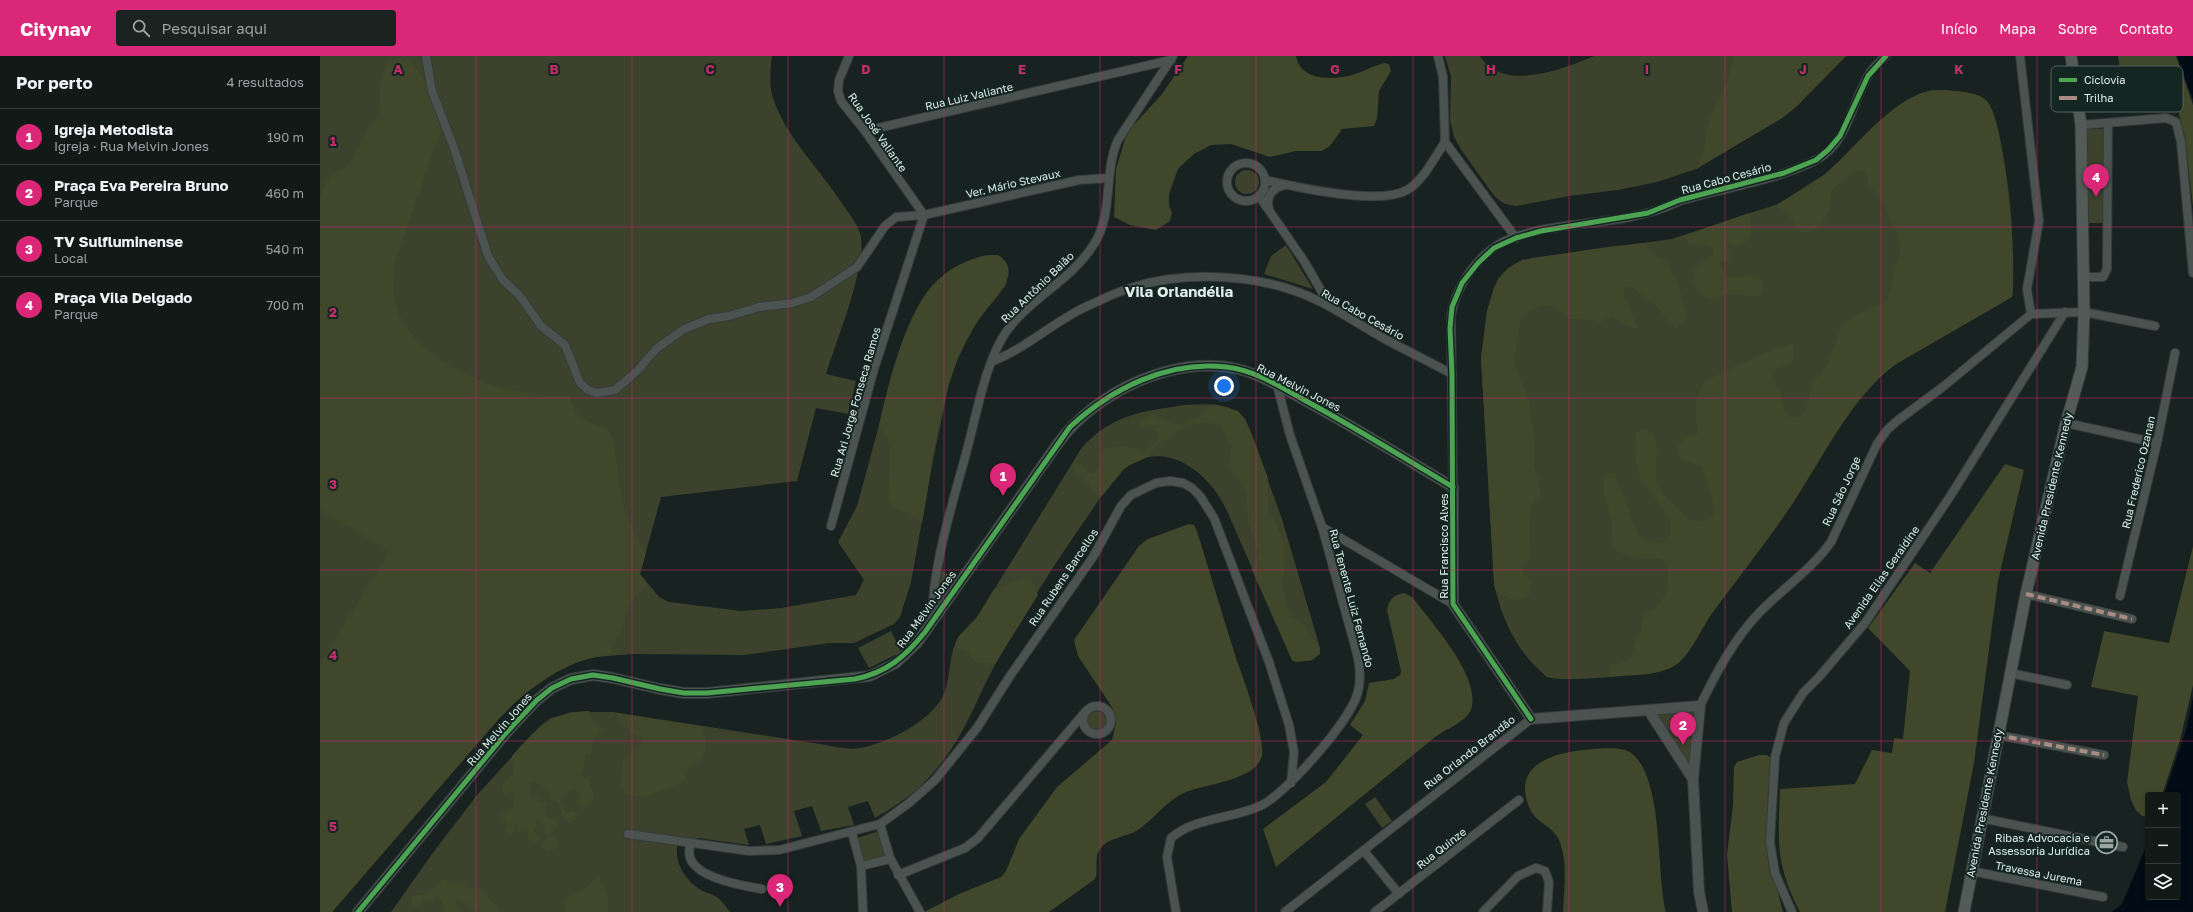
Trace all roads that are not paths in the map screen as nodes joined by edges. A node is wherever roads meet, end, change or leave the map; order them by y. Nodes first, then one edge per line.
1 (426, 56) edge
2 (849, 56) edge
3 (1438, 56) edge
4 (1886, 56) edge
5 (2020, 56) edge
6 (2071, 56) edge
7 (1172, 58) edge
8 (2072, 66) edge
9 (2078, 112) edge
10 (2108, 123) junction
11 (2080, 125) junction
12 (865, 131) junction
13 (1445, 142) junction
14 (1109, 178) junction
15 (1265, 180) junction
16 (1286, 185) junction
17 (1259, 196) junction
18 (1270, 212) junction
19 (924, 215) junction
20 (1516, 238) junction
21 (2193, 273) edge
22 (2084, 278) junction
23 (1330, 306) junction
24 (2065, 312) junction
25 (2084, 312) junction
26 (2031, 314) junction
27 (2154, 326) dead end
28 (2175, 353) dead end
29 (993, 361) junction
30 (1452, 374) junction
31 (1277, 385) junction
32 (2066, 424) junction
33 (2157, 443) junction
34 (1453, 487) junction
35 (832, 526) dead end
36 (1322, 527) junction
37 (2026, 594) junction
38 (2120, 596) dead end
39 (1453, 604) junction
40 (2132, 618) dead end
41 (932, 620) junction
42 (2010, 673) junction
43 (2067, 685) dead end
44 (1700, 706) junction
45 (1649, 710) junction
46 (1086, 711) dead end
47 (1531, 719) junction
48 (1997, 735) junction
49 (2104, 755) dead end
50 (1693, 779) junction
51 (1291, 783) junction
52 (1519, 800) dead end
53 (1981, 818) junction
54 (880, 824) junction
55 (852, 833) junction
56 (628, 834) dead end
57 (692, 844) junction
58 (2123, 847) dead end
59 (1364, 851) junction
60 (890, 859) junction
61 (861, 866) junction
62 (1971, 871) junction
63 (898, 875) junction
64 (762, 889) dead end
65 (1399, 894) junction
66 (2103, 897) dead end
67 (1288, 911) edge
68 (358, 912) edge
69 (863, 912) edge
70 (920, 912) edge
71 (1176, 912) edge
72 (1375, 912) edge
73 (1483, 912) edge
74 (1547, 912) edge
75 (1703, 912) edge
76 (1792, 912) edge
77 (1964, 912) edge

1 - 19 street, Ver. Mário Stevaux
2 - 12 street, Rua José Valiante
3 - 13 street
4 - 20 street, Rua Cabo Cesário
5 - 26 street
6 - 8 main road, Avenida Presidente Kennedy
7 - 12 street, Rua Luiz Valiante
7 - 14 street, Rua Antônio Baião
9 - 11 main road, Avenida Presidente Kennedy
10 - 11 street
10 - 21 street
10 - 22 street
11 - 22 main road, Avenida Presidente Kennedy
12 - 19 street, Rua José Valiante
13 - 16 street
13 - 20 street
14 - 19 street, Ver. Mário Stevaux
14 - 29 street, Rua Antônio Baião
15 - 16 street
15 - 17 street
15 - 17 street
16 - 18 street
17 - 18 street
18 - 23 street
19 - 35 street, Rua Ari Jorge Fonseca Ramos
20 - 30 street, Rua Cabo Cesário
22 - 25 main road, Avenida Presidente Kennedy
23 - 29 street, Rua Cabo Cesário
23 - 30 street, Rua Cabo Cesário
24 - 25 street
24 - 26 street
24 - 76 street, Avenida Elias Geraidine
25 - 27 street
25 - 32 main road, Avenida Presidente Kennedy
26 - 44 street, Rua São Jorge
28 - 33 street, Rua Frederico Ozanan
29 - 41 street, Rua Antônio Baião
30 - 34 street, Rua Francisco Alves
31 - 34 street, Rua Melvin Jones
31 - 36 street, Rua Tenente Luiz Fernando
31 - 41 street, Rua Melvin Jones
32 - 33 street
32 - 37 main road, Avenida Presidente Kennedy
33 - 38 street, Rua Frederico Ozanan
34 - 39 street, Rua Francisco Alves
36 - 39 street
36 - 51 street, Rua Tenente Luiz Fernando
37 - 40 street
37 - 42 main road, Avenida Presidente Kennedy
39 - 47 street, Rua Francisco Alves
41 - 68 street, Rua Melvin Jones
42 - 43 street
42 - 48 main road, Avenida Presidente Kennedy
44 - 45 street
44 - 50 street
45 - 47 street, Rua Orlando Brandão
45 - 50 street
46 - 63 street
47 - 59 street, Rua Orlando Brandão
48 - 49 street
48 - 53 main road, Avenida Presidente Kennedy
50 - 75 street
51 - 54 street, Rua Rubens Barcellos
51 - 71 street, Rua Tenente Luiz Fernando
52 - 65 street, Rua Quinze
53 - 58 street
53 - 62 main road, Avenida Presidente Kennedy
54 - 55 street, Rua Rubens Barcellos
54 - 60 street
55 - 57 street, Rua Rubens Barcellos
55 - 61 street
56 - 57 street, Rua Rubens Barcellos
57 - 64 street
59 - 65 street
59 - 67 street, Rua Orlando Brandão
60 - 61 street
60 - 63 street
61 - 69 street
62 - 66 street, Travessa Jurema
62 - 77 main road, Avenida Presidente Kennedy
63 - 70 street
65 - 72 street, Rua Quinze
73 - 74 street

